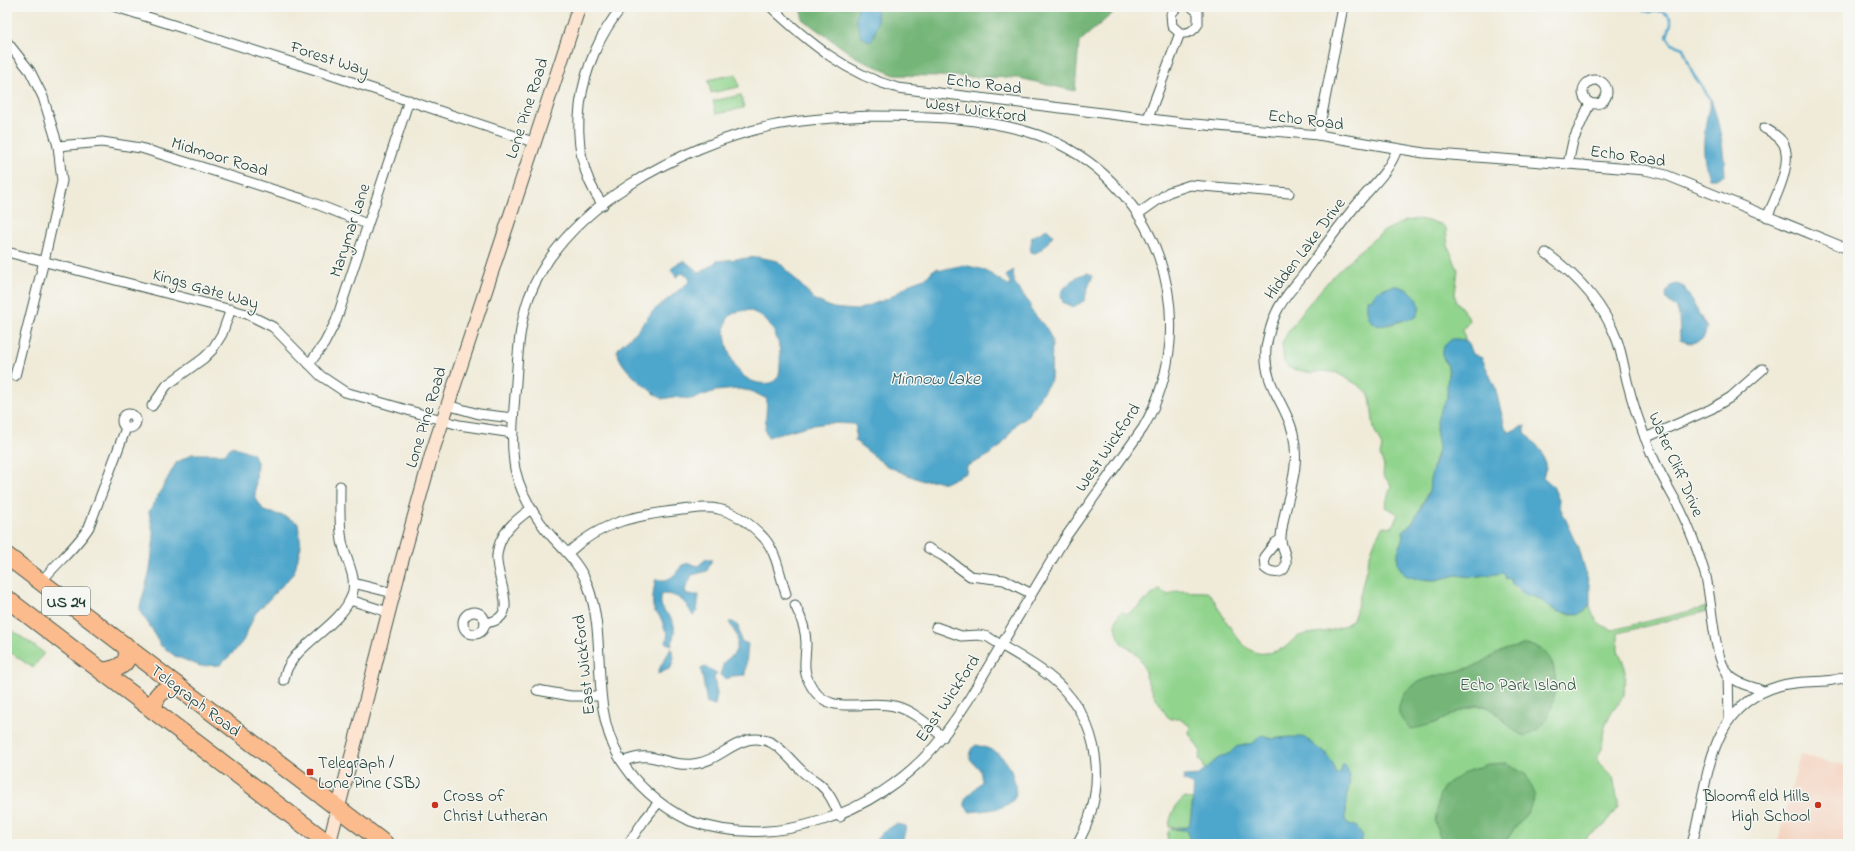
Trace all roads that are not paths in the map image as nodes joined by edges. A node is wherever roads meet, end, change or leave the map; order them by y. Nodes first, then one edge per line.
1 (116, 7) edge
2 (579, 7) edge
3 (622, 7) edge
4 (771, 7) edge
5 (1177, 7) edge
6 (1192, 7) edge
7 (1342, 7) edge
8 (1180, 33) junction
9 (7, 42) edge
10 (409, 100) junction
11 (1590, 103) dead end
12 (1148, 118) junction
13 (1764, 128) dead end
14 (1318, 135) junction
15 (534, 142) junction
16 (58, 146) junction
17 (1397, 149) junction
18 (1568, 164) junction
19 (1290, 192) dead end
20 (603, 205) junction
21 (1138, 214) junction
22 (1767, 217) junction
23 (367, 224) junction
24 (1847, 245) edge
25 (7, 252) edge
26 (1546, 252) dead end
27 (44, 261) junction
28 (231, 309) junction
29 (309, 364) junction
30 (1763, 369) dead end
31 (15, 376) dead end
32 (447, 405) junction
33 (152, 406) dead end
34 (498, 416) junction
35 (514, 418) junction
36 (442, 420) junction
37 (126, 428) dead end
38 (496, 432) junction
39 (513, 433) junction
40 (1645, 438) junction
41 (340, 486) dead end
42 (530, 509) junction
43 (1281, 539) dead end
44 (928, 548) dead end
45 (568, 553) junction
46 (7, 556) edge
47 (41, 582) junction
48 (353, 583) junction
49 (393, 593) junction
50 (1030, 593) junction
51 (786, 594) dead end
52 (7, 598) edge
53 (350, 600) junction
54 (796, 605) dead end
55 (388, 612) junction
56 (485, 623) dead end
57 (936, 627) dead end
58 (125, 645) junction
59 (1000, 645) junction
60 (102, 671) junction
61 (1728, 673) junction
62 (1848, 676) edge
63 (284, 680) dead end
64 (178, 686) junction
65 (537, 690) dead end
66 (1763, 691) junction
67 (600, 696) junction
68 (154, 711) junction
69 (1729, 719) junction
70 (943, 737) junction
71 (622, 762) junction
72 (659, 802) junction
73 (338, 808) junction
74 (840, 817) junction
75 (756, 841) edge
76 (329, 844) edge
77 (385, 844) edge
78 (628, 844) edge
79 (1077, 844) edge
80 (1692, 844) edge

1 - 10 street, Forest Way
2 - 15 street, Lone Pine Road
3 - 20 street
4 - 12 street, Echo Road
5 - 8 street
6 - 8 street
7 - 14 street
8 - 12 street
9 - 16 street
10 - 15 street, Forest Way
10 - 23 street, Marymar Lane
11 - 18 street
12 - 14 street, Echo Road
13 - 22 street
14 - 17 street, Echo Road
15 - 32 street, Lone Pine Road
16 - 23 street, Midmoor Road
16 - 27 street
17 - 18 street, Echo Road
17 - 43 street, Hidden Lake Drive
18 - 22 street, Echo Road
19 - 21 street
20 - 21 street, West Wickford
20 - 35 street, West Wickford
21 - 50 street, West Wickford
22 - 24 street, Echo Road
23 - 29 street, Marymar Lane
25 - 27 street, Kings Gate Way
26 - 40 street, Water Cliff Drive
27 - 28 street, Kings Gate Way
27 - 31 street
28 - 29 street, Kings Gate Way
28 - 33 street
29 - 36 street, Kings Gate Way
30 - 40 street
32 - 34 street
32 - 36 street, Lone Pine Road
34 - 35 street
34 - 38 street
35 - 39 street, East Wickford
36 - 38 street
36 - 49 street, Lone Pine Road
37 - 47 street
38 - 39 street
39 - 42 street, East Wickford
40 - 61 street, Water Cliff Drive
41 - 48 street
42 - 45 street, East Wickford
42 - 56 street
44 - 50 street
45 - 51 street
45 - 67 street, East Wickford
46 - 47 highway, Telegraph Road / US 24
47 - 58 highway, Telegraph Road / US 24
48 - 49 street
48 - 53 street
49 - 55 street, Lone Pine Road
50 - 59 street, West Wickford
52 - 60 highway, Telegraph Road / US 24
53 - 55 street
53 - 63 street
54 - 70 street
55 - 73 street, Lone Pine Road
57 - 59 street
58 - 60 highway
58 - 64 highway, Telegraph Road / US 24
59 - 70 street, East Wickford
59 - 79 street
60 - 68 highway, Telegraph Road / US 24
61 - 66 street
61 - 69 street, Water Cliff Drive
62 - 66 street
64 - 68 highway
64 - 73 highway, Telegraph Road / US 24
65 - 67 street
66 - 69 street
67 - 71 street, East Wickford
68 - 76 highway, Telegraph Road / US 24
69 - 80 street
70 - 74 street, East Wickford
71 - 72 street, East Wickford
71 - 74 street
72 - 75 street, East Wickford
72 - 78 street
73 - 76 street, Lone Pine Road
73 - 77 highway, Telegraph Road / US 24
74 - 75 street, East Wickford

